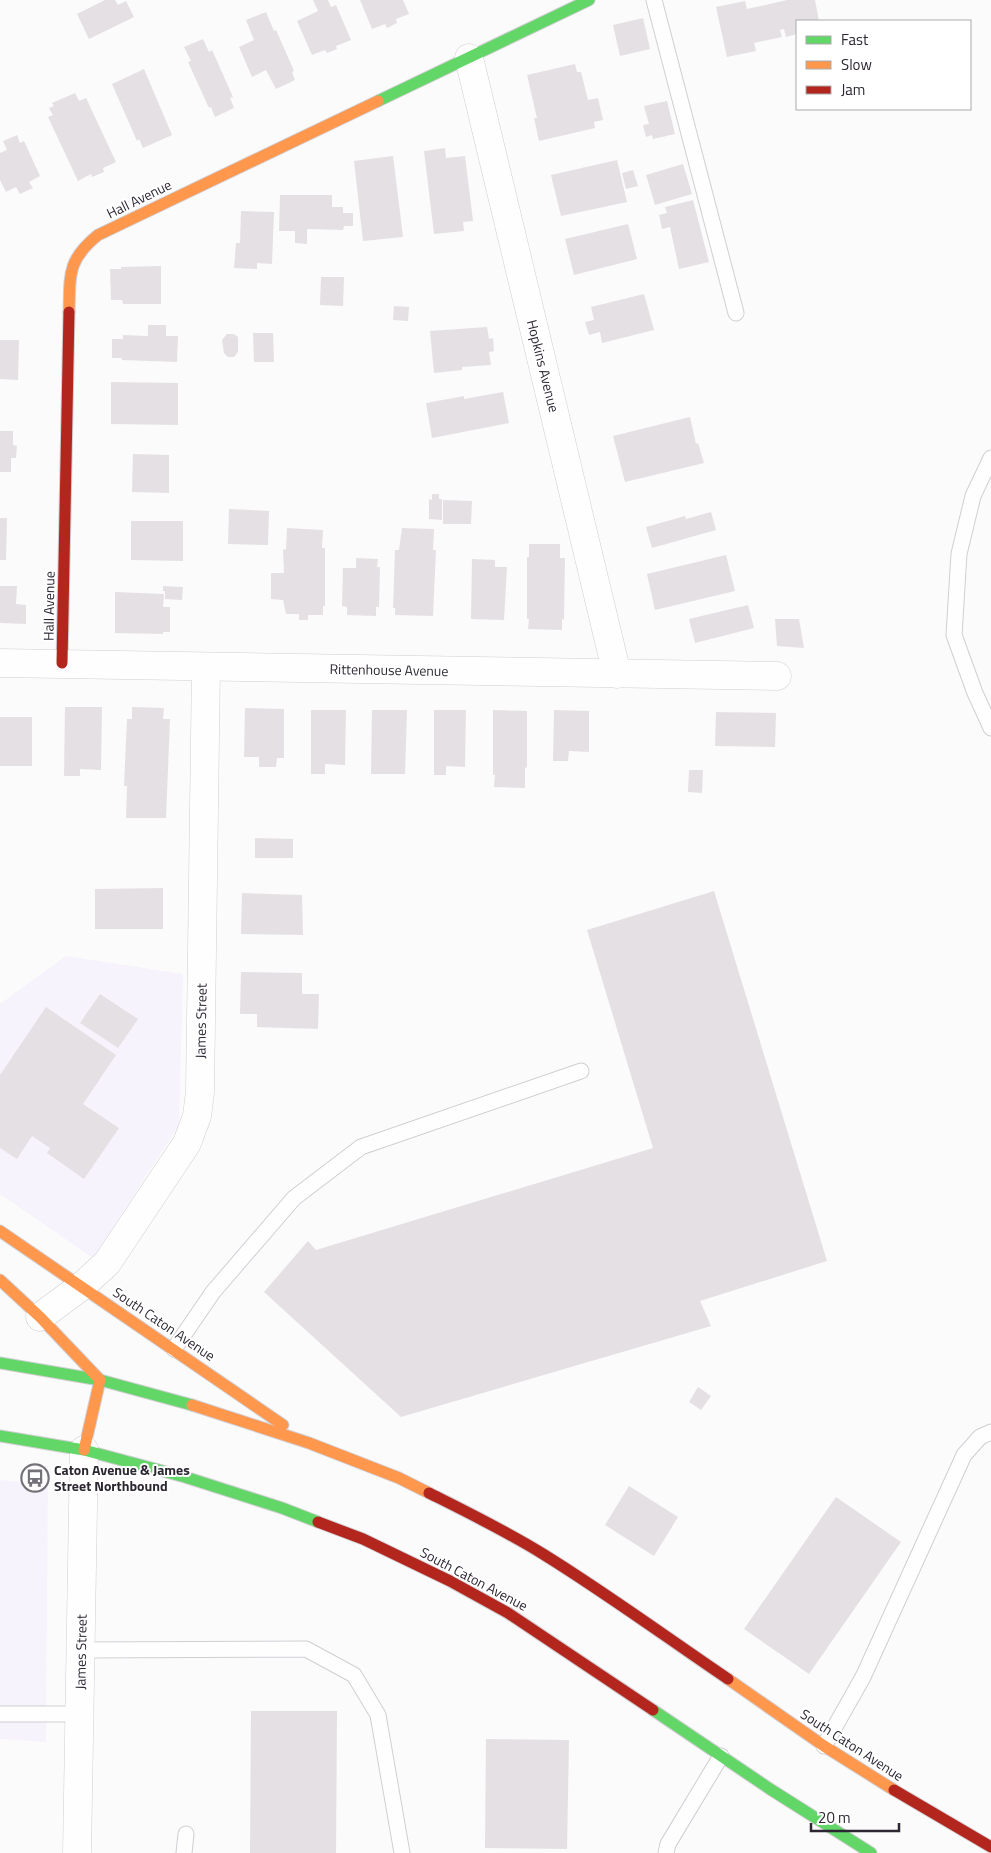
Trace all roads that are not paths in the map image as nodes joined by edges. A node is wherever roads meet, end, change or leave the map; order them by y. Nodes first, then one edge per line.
1 (589, 0) edge
2 (654, 0) edge
3 (469, 58) junction
4 (736, 313) dead end
5 (991, 458) edge
6 (0, 663) edge
7 (62, 663) junction
8 (206, 667) junction
9 (617, 674) junction
10 (777, 676) dead end
11 (991, 728) edge
12 (581, 1071) dead end
13 (0, 1231) edge
14 (0, 1280) edge
15 (82, 1286) junction
16 (40, 1316) junction
17 (174, 1349) junction
18 (0, 1363) edge
19 (100, 1380) junction
20 (991, 1432) edge
21 (0, 1436) edge
22 (309, 1443) junction
23 (84, 1450) junction
24 (80, 1650) junction
25 (0, 1714) edge
26 (80, 1714) junction
27 (824, 1746) junction
28 (721, 1756) junction
29 (186, 1834) dead end
30 (991, 1847) edge
31 (77, 1853) edge
32 (184, 1853) edge
33 (402, 1853) edge
34 (666, 1853) edge
35 (871, 1853) edge

1 - 3 main road, Hall Avenue
2 - 4 lane
3 - 7 main road, Hall Avenue
3 - 9 street, Hopkins Avenue
5 - 11 lane
6 - 7 street, Rittenhouse Avenue
7 - 8 street, Rittenhouse Avenue
8 - 9 street, Rittenhouse Avenue
8 - 15 street, James Street
9 - 10 street, Rittenhouse Avenue
12 - 17 lane
13 - 15 main road, South Caton Avenue
14 - 16 main road
15 - 16 street, James Street
15 - 17 main road, South Caton Avenue
16 - 19 main road
17 - 22 main road, South Caton Avenue
18 - 19 main road, South Caton Avenue
19 - 22 main road, South Caton Avenue
19 - 23 main road
20 - 27 lane
21 - 23 main road, South Caton Avenue
22 - 27 main road, South Caton Avenue
23 - 24 street, James Street
23 - 28 main road, South Caton Avenue
24 - 26 street, James Street
24 - 33 lane
25 - 26 lane
26 - 31 street, James Street
27 - 30 main road, South Caton Avenue
28 - 34 lane
28 - 35 main road, South Caton Avenue
29 - 32 lane

